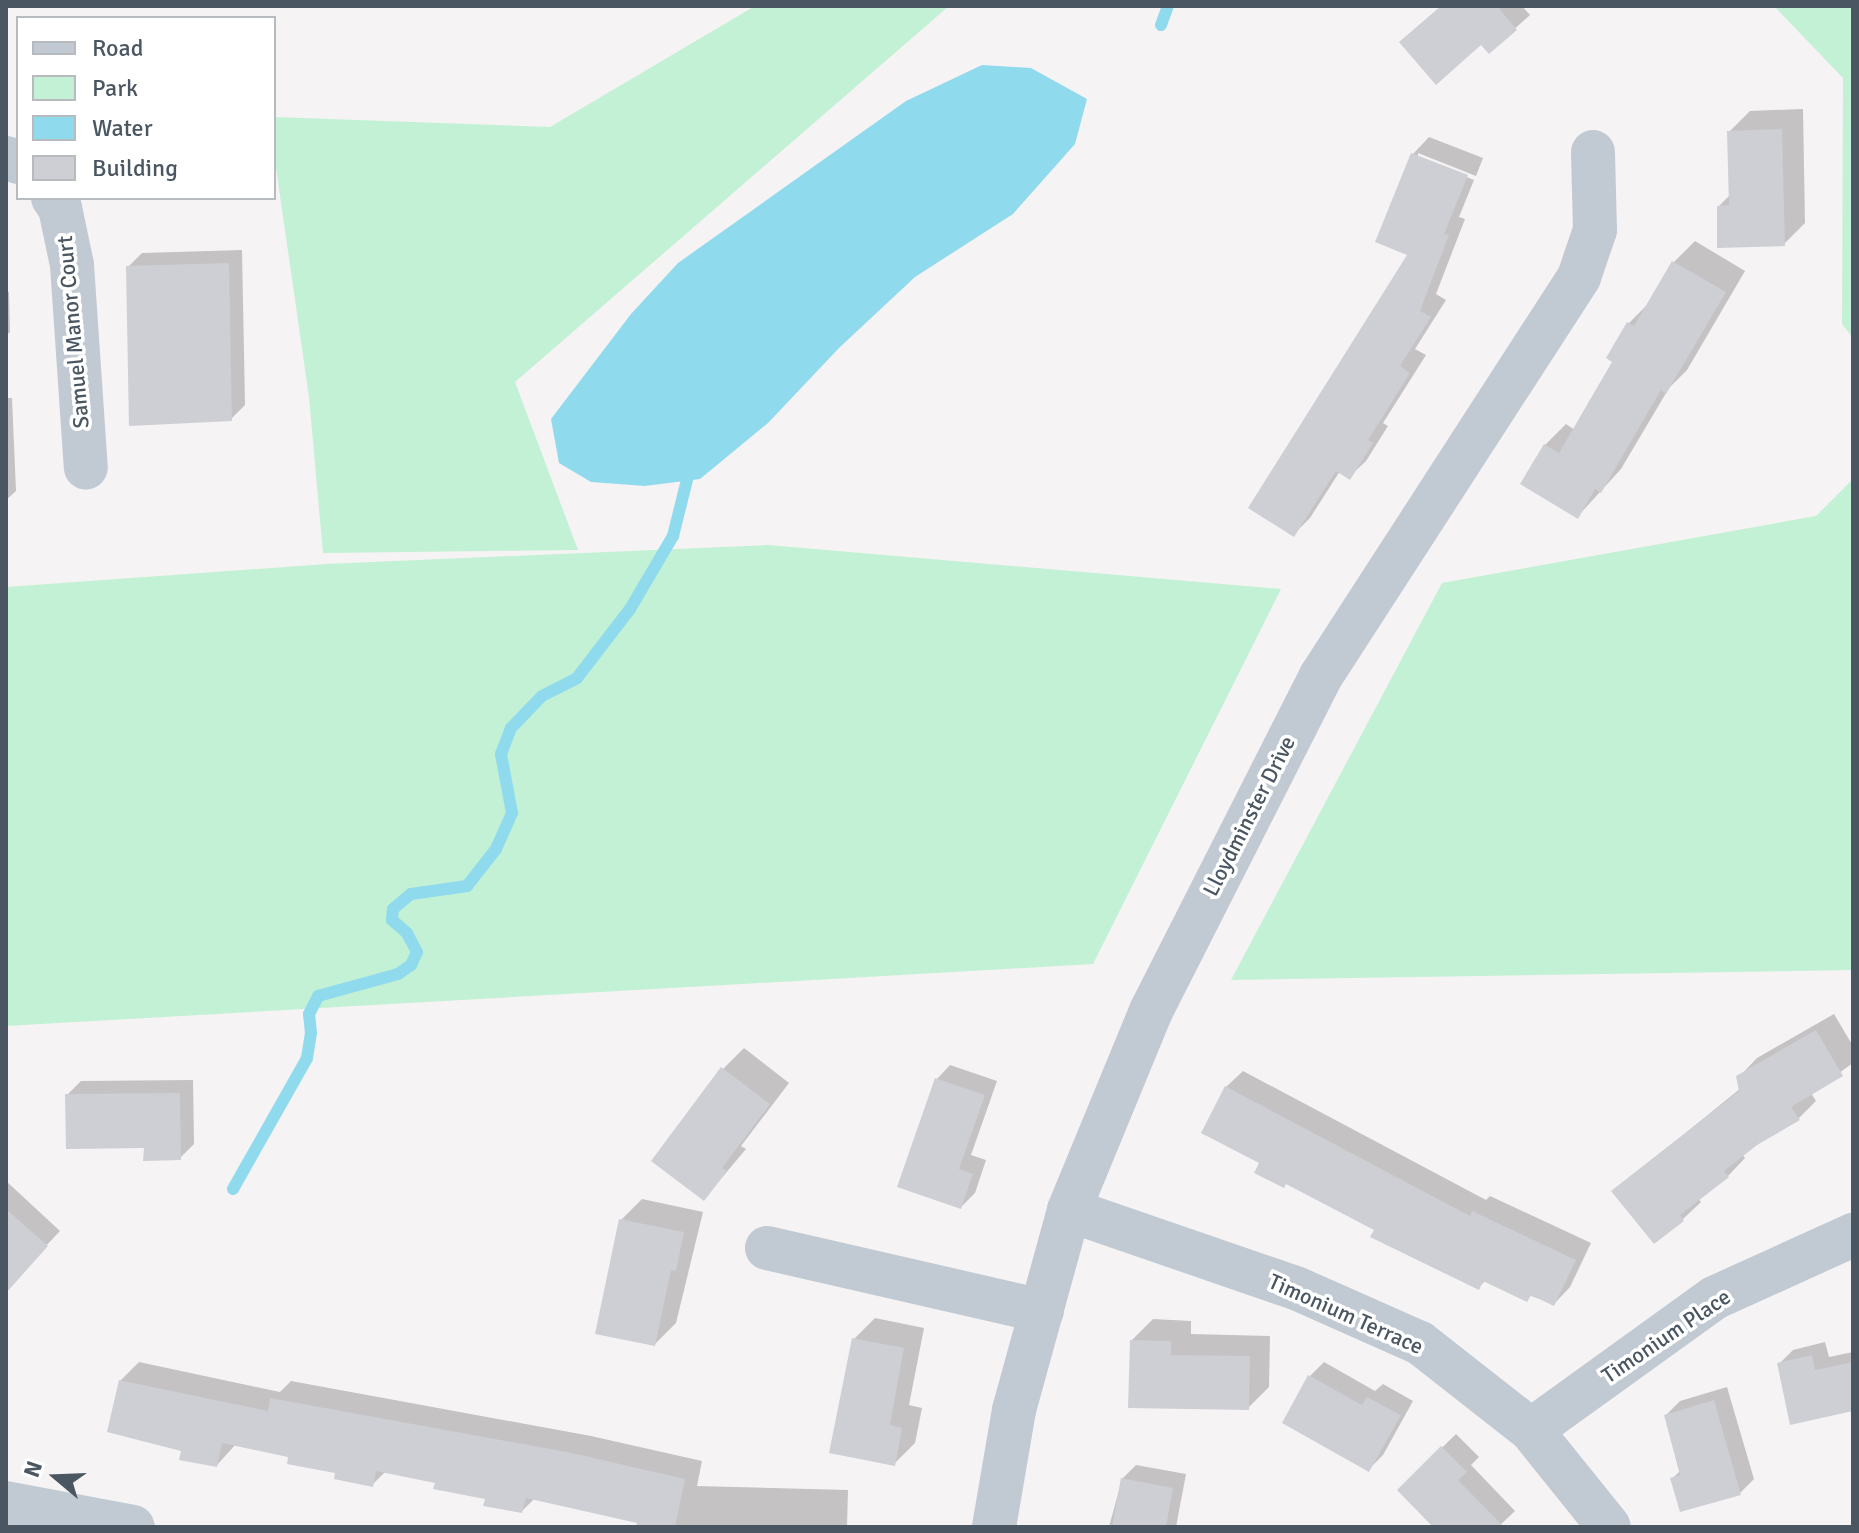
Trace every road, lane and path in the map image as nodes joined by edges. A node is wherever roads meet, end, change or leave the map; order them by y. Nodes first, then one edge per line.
1 (1593, 152) dead end
2 (54, 200) edge
3 (86, 468) dead end
4 (1069, 1210) junction
5 (1853, 1235) edge
6 (767, 1248) dead end
7 (1042, 1311) junction
8 (1531, 1430) junction
9 (6, 1503) edge
10 (133, 1527) edge
11 (994, 1527) edge
12 (1609, 1527) edge

1 - 4 street, Lloydminster Drive
2 - 3 street, Samuel Manor Court
4 - 7 street, Lloydminster Drive
4 - 8 street, Timonium Terrace
5 - 8 street, Timonium Place
6 - 7 street
7 - 11 street, Lloydminster Drive
8 - 12 street, Timonium Terrace
9 - 10 street

